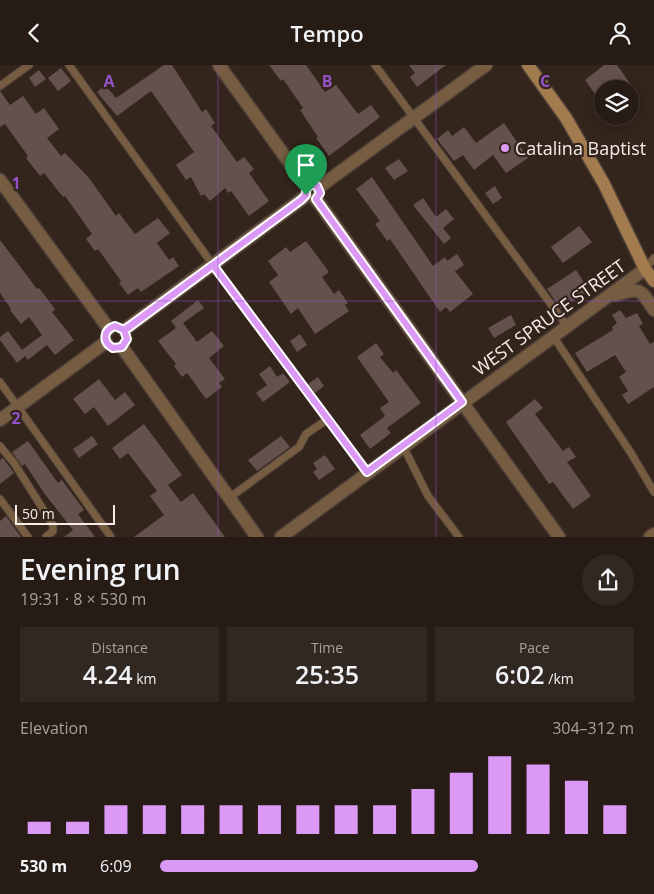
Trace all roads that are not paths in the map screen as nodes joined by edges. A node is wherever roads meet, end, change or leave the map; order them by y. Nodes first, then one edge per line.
1 (29, 65) edge
2 (69, 65) edge
3 (219, 65) edge
4 (375, 65) edge
5 (486, 65) edge
6 (528, 65) edge
7 (0, 86) edge
8 (415, 118) junction
9 (0, 180) edge
10 (312, 192) junction
11 (654, 258) edge
12 (213, 265) junction
13 (645, 269) junction
14 (654, 281) edge
15 (606, 297) junction
16 (654, 311) edge
17 (567, 326) junction
18 (109, 329) junction
19 (124, 330) junction
20 (553, 336) junction
21 (106, 343) junction
22 (122, 347) junction
23 (0, 382) edge
24 (462, 402) junction
25 (18, 407) junction
26 (328, 419) junction
27 (0, 420) edge
28 (0, 446) edge
29 (403, 446) junction
30 (367, 472) junction
31 (654, 492) edge
32 (229, 498) junction
33 (0, 499) edge
34 (654, 534) edge
35 (28, 537) edge
36 (46, 537) edge
37 (111, 537) edge
38 (256, 537) edge
39 (281, 537) edge
40 (459, 537) edge
41 (559, 537) edge
42 (650, 537) edge

1 - 7 lane
2 - 12 lane
3 - 10 street
4 - 8 lane
5 - 8 street
6 - 13 main road
8 - 10 street
8 - 17 lane
9 - 18 street
10 - 12 street
10 - 24 street
11 - 13 lane
12 - 19 street
12 - 26 lane
13 - 14 main road
13 - 15 street, WEST SPRUCE STREET
15 - 16 street
15 - 17 street, WEST SPRUCE STREET
17 - 20 street, WEST SPRUCE STREET
18 - 19 street
18 - 21 street
19 - 22 street
20 - 24 street, WEST SPRUCE STREET
20 - 31 lane
21 - 22 street
21 - 25 street
22 - 32 street
23 - 25 lane
24 - 29 street, WEST SPRUCE STREET
24 - 41 street
25 - 27 street
25 - 37 lane
26 - 30 lane
26 - 32 lane
28 - 36 lane
29 - 30 street, WEST SPRUCE STREET
29 - 40 lane
30 - 39 street, WEST SPRUCE STREET
32 - 38 street
33 - 35 lane
34 - 42 street

